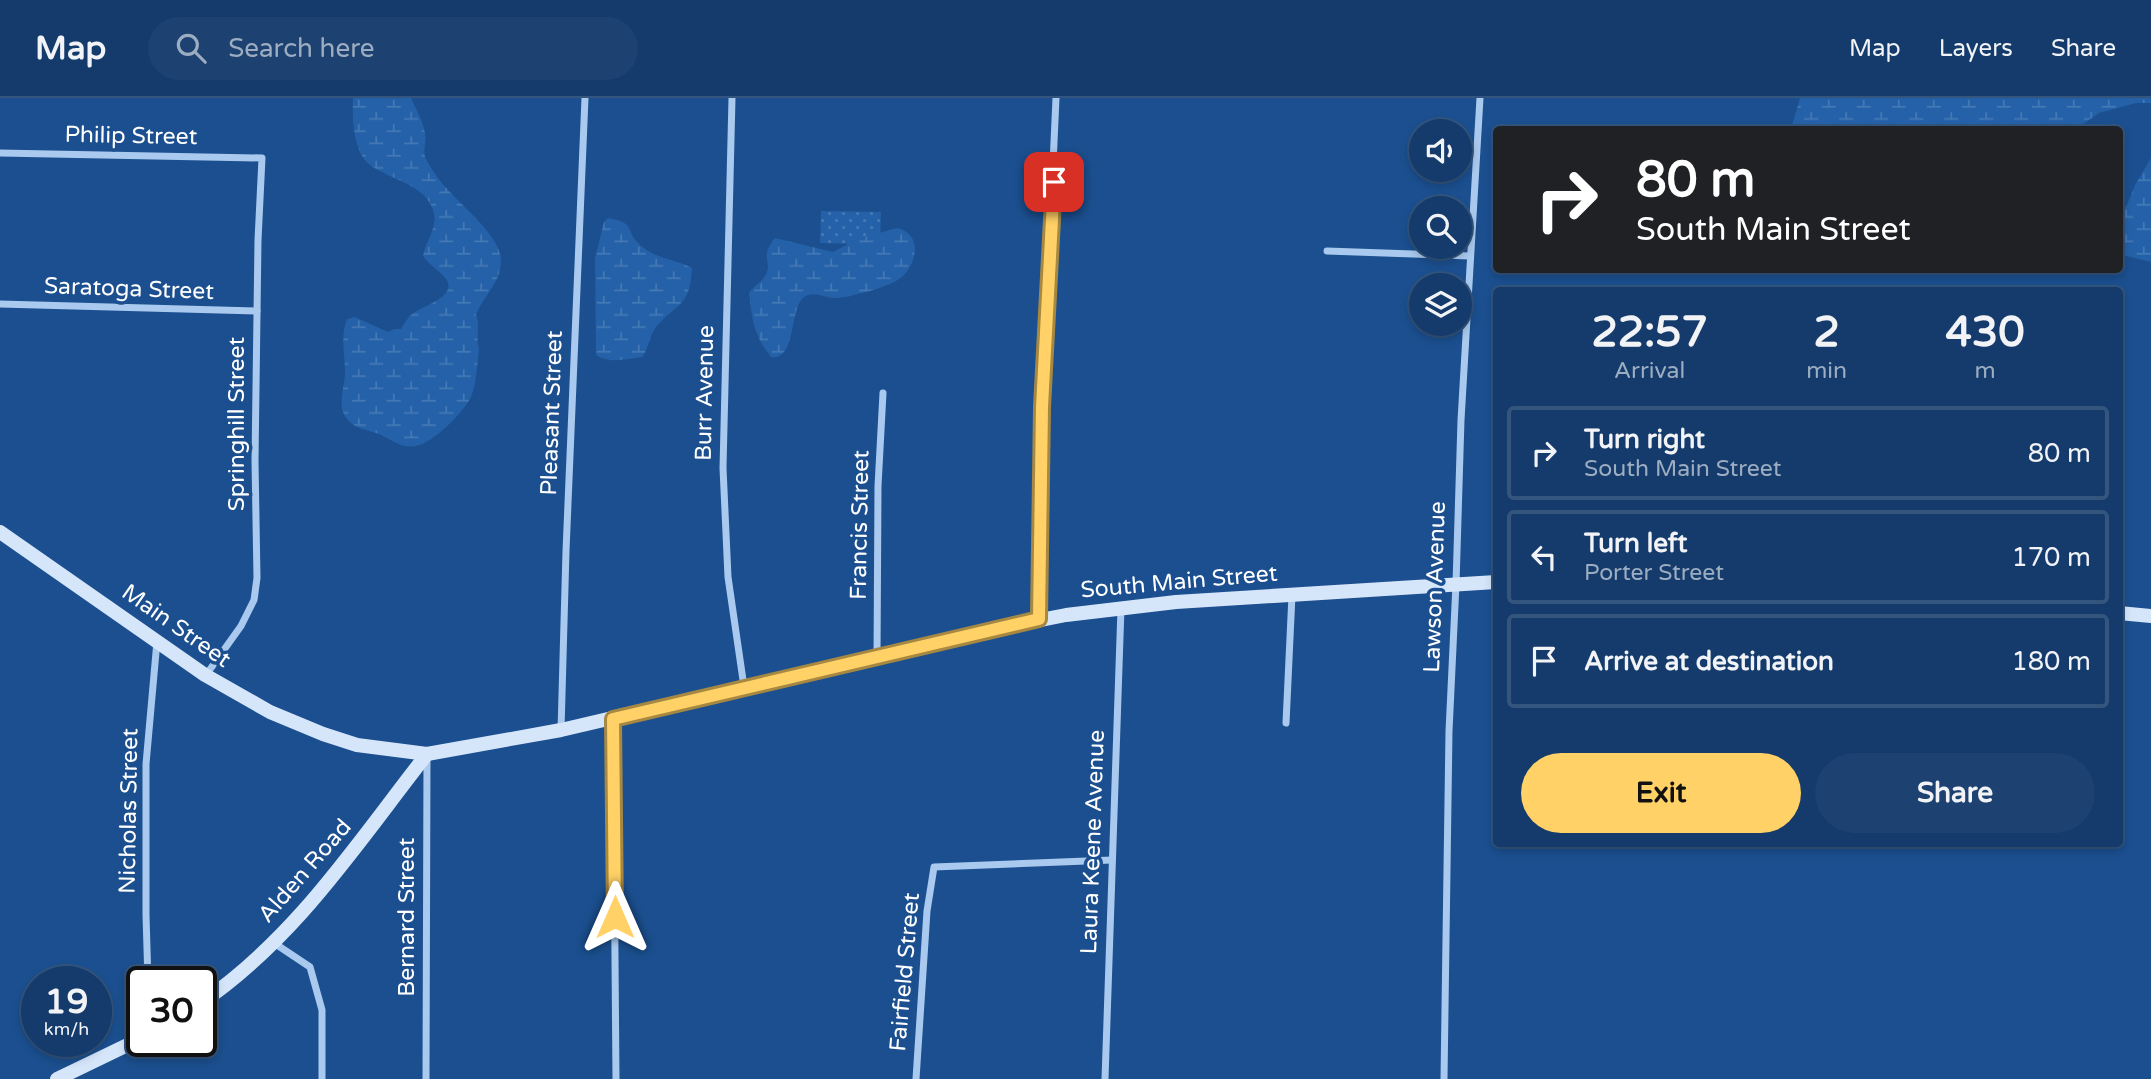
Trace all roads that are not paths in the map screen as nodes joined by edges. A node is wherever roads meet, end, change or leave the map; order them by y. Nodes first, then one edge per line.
1 (585, 98) edge
2 (732, 98) edge
3 (1056, 98) edge
4 (1480, 98) edge
5 (0, 153) edge
6 (262, 158) joint
7 (1472, 224) edge
8 (1327, 251) dead end
9 (1409, 254) edge
10 (1470, 259) edge
11 (0, 304) edge
12 (257, 312) junction
13 (883, 393) dead end
14 (0, 532) edge
15 (1493, 582) edge
16 (1456, 584) junction
17 (1292, 594) junction
18 (1121, 607) junction
19 (2123, 613) edge
20 (2151, 616) edge
21 (1039, 619) junction
22 (157, 640) junction
23 (877, 658) junction
24 (205, 675) junction
25 (744, 688) junction
26 (613, 719) junction
27 (1286, 723) dead end
28 (561, 730) junction
29 (336, 738) joint
30 (427, 754) junction
31 (1112, 860) junction
32 (273, 943) junction
33 (148, 966) edge
34 (217, 990) edge
35 (126, 1046) edge
36 (57, 1079) edge
37 (321, 1079) edge
38 (426, 1079) edge
39 (616, 1079) edge
40 (916, 1079) edge
41 (1105, 1079) edge
42 (1444, 1079) edge

1 - 28 street, Pleasant Street
2 - 25 street, Burr Avenue
3 - 21 street
4 - 7 street, Lawson Avenue
5 - 6 street, Philip Street
6 - 12 street, Springhill Street
8 - 9 street
10 - 16 street, Lawson Avenue
11 - 12 street, Saratoga Street
12 - 24 street, Springhill Street
13 - 23 street, Francis Street
14 - 22 main road, Main Street
15 - 16 main road, South Main Street
16 - 17 main road, South Main Street
16 - 42 street, Lawson Avenue
17 - 18 main road, South Main Street
17 - 27 street
18 - 21 main road, South Main Street
18 - 31 street, Laura Keene Avenue
19 - 20 main road
21 - 23 main road, South Main Street
22 - 24 main road, Main Street
22 - 33 street, Nicholas Street
23 - 25 main road, South Main Street
24 - 29 main road, Main Street
25 - 26 main road, South Main Street
26 - 28 main road, South Main Street
26 - 39 street
28 - 30 main road, South Main Street
29 - 30 main road, South Main Street
30 - 32 main road, Alden Road
30 - 38 street, Bernard Street
31 - 40 street, Fairfield Street
31 - 41 street, Laura Keene Avenue
32 - 34 main road, Alden Road
32 - 37 street
35 - 36 main road

